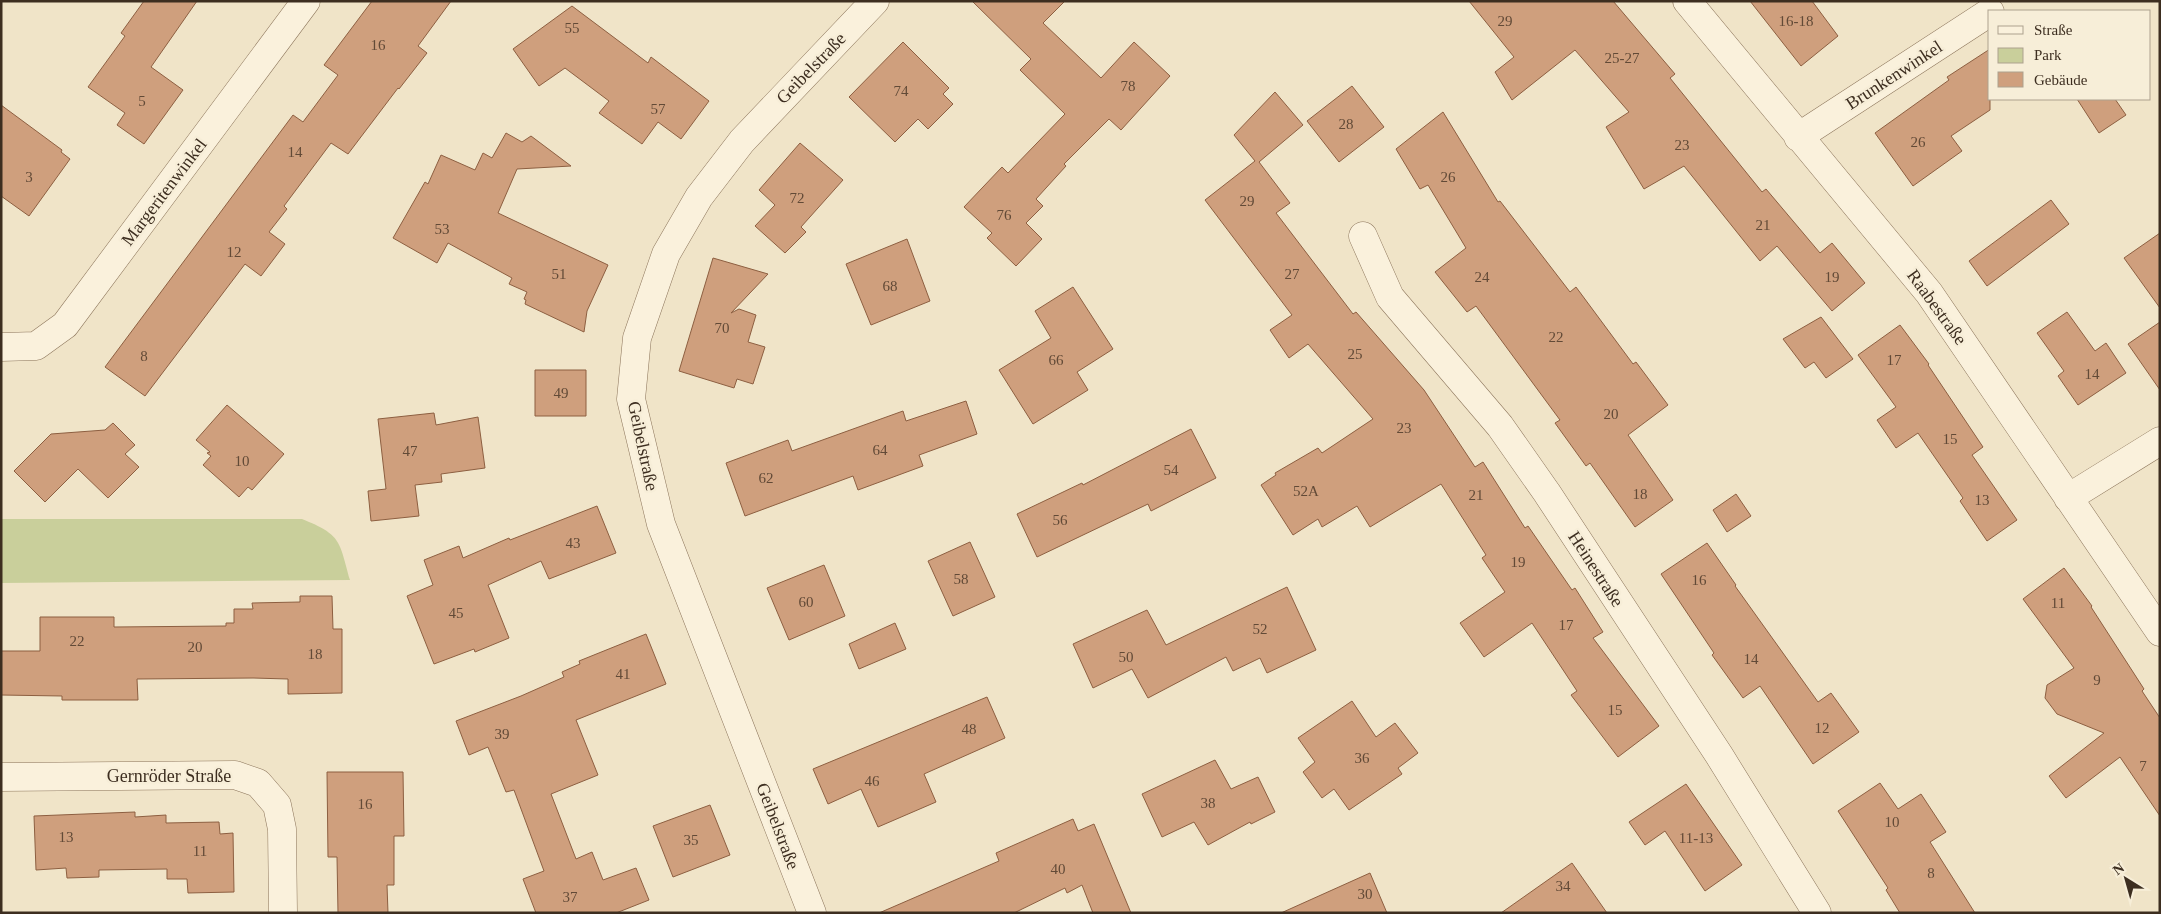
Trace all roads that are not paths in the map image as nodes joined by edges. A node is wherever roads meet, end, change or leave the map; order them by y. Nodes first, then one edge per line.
1 (306, 1) edge
2 (875, 1) edge
3 (1687, 1) edge
4 (2007, 1) edge
5 (1994, 10) edge
6 (1988, 14) edge
7 (1798, 137) junction
8 (1362, 236) dead end
9 (1, 346) edge
10 (2160, 441) edge
11 (2068, 498) junction
12 (2160, 632) edge
13 (1, 777) edge
14 (283, 913) edge
15 (812, 913) edge
16 (1817, 913) edge

1 - 9 street, Margeritenwinkel
2 - 15 street, Geibelstraße
3 - 7 street, Raabestraße
4 - 5 street, Brunkenwinkel
6 - 7 street, Brunkenwinkel
7 - 11 street, Raabestraße
8 - 16 street, Heinestraße
10 - 11 street
11 - 12 street, Raabestraße
13 - 14 street, Gernröder Straße

